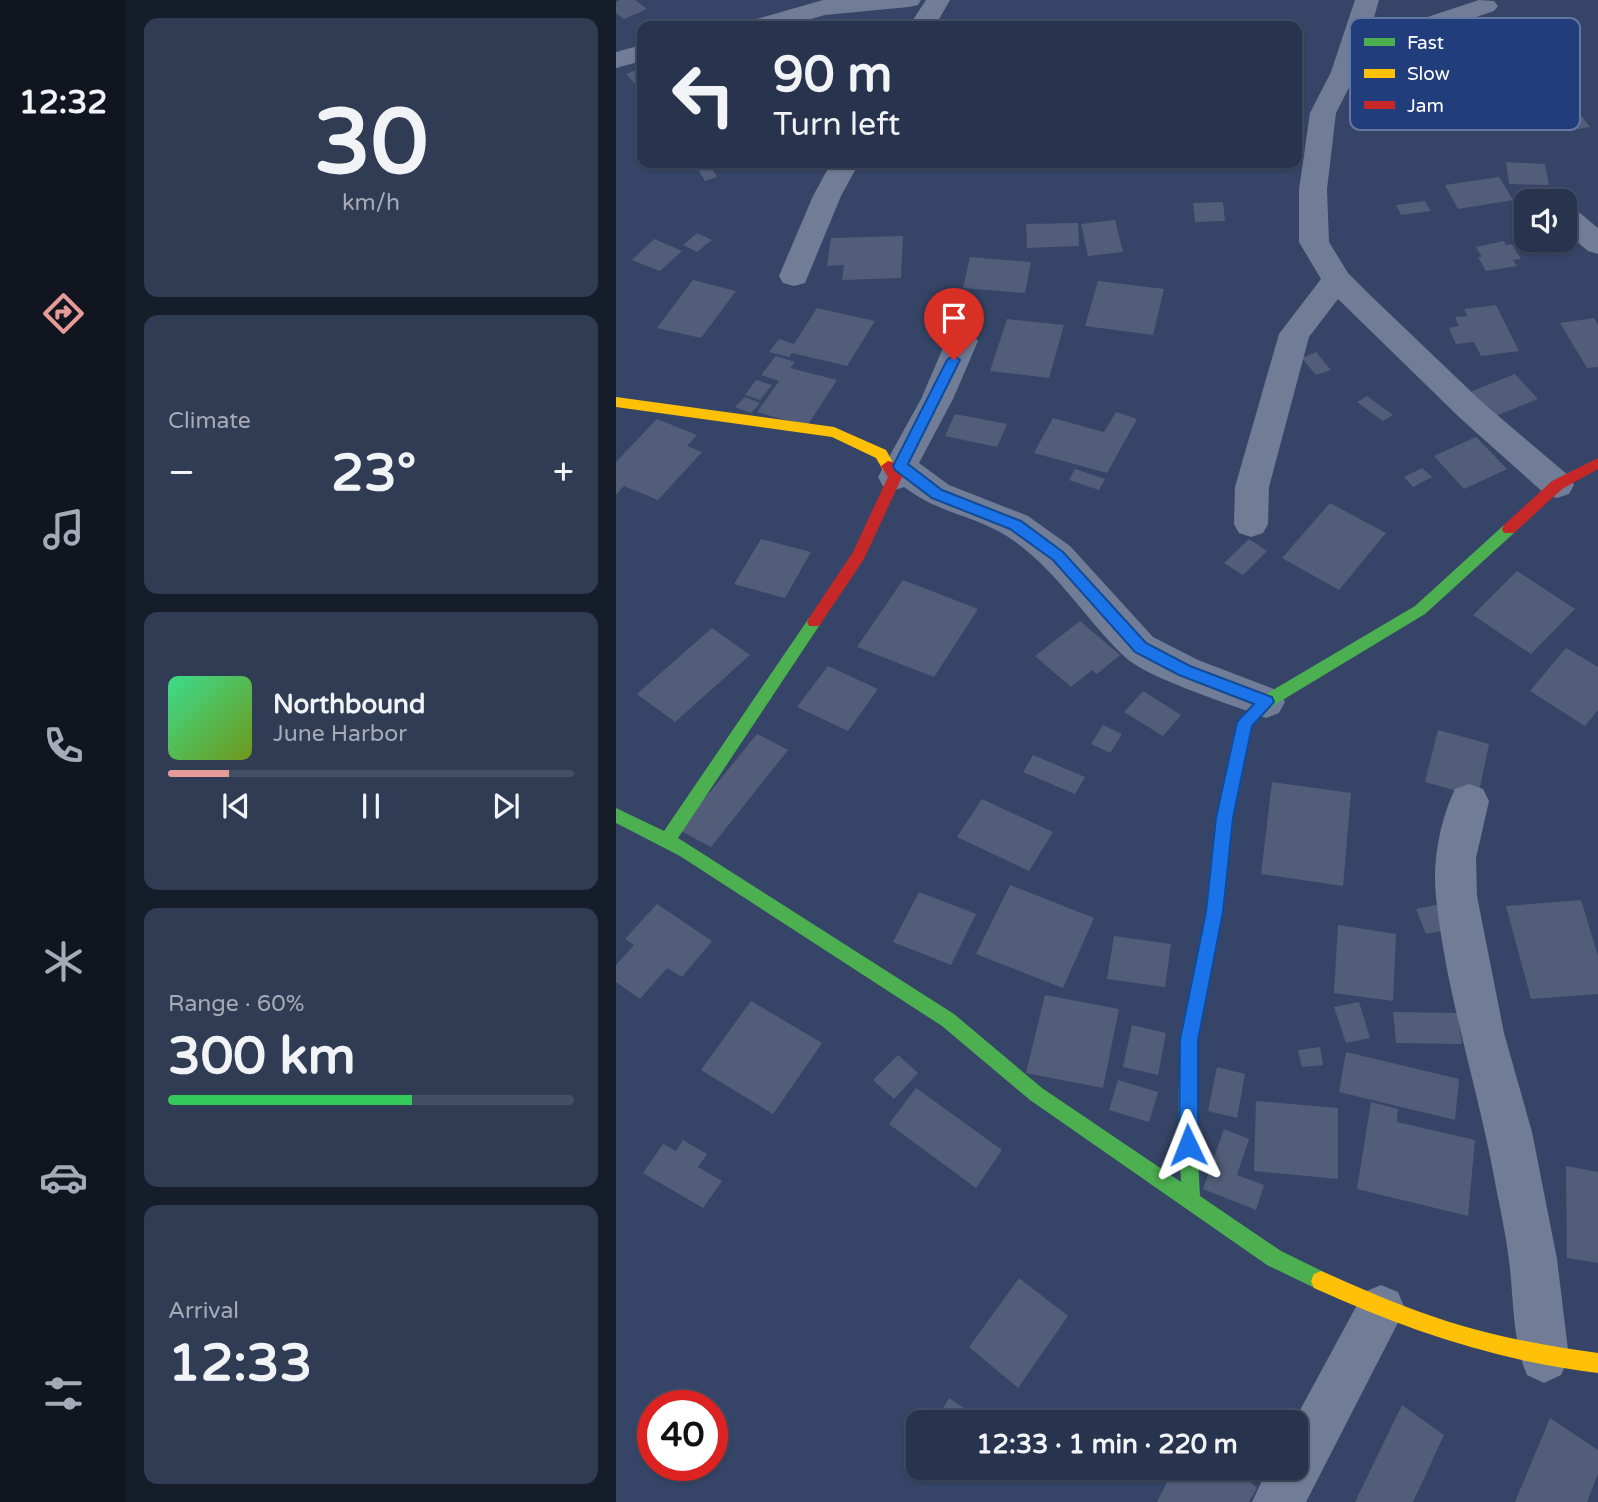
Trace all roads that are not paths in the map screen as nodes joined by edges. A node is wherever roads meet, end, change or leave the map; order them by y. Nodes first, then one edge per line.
1 (909, 0) edge
2 (938, 0) edge
3 (1367, 0) edge
4 (815, 4) edge
5 (1485, 6) dead end
6 (1362, 18) edge
7 (1449, 18) edge
8 (772, 21) edge
9 (925, 21) edge
10 (637, 54) edge
11 (1350, 55) edge
12 (616, 60) edge
13 (842, 168) edge
14 (1577, 226) edge
15 (1598, 244) edge
16 (794, 276) dead end
17 (1336, 280) junction
18 (962, 341) dead end
19 (616, 402) edge
20 (1598, 463) edge
21 (897, 471) junction
22 (1557, 485) junction
23 (1251, 524) dead end
24 (1266, 702) junction
25 (1469, 801) dead end
26 (616, 815) edge
27 (666, 842) junction
28 (1191, 1200) junction
29 (1381, 1309) junction
30 (1544, 1358) junction
31 (1598, 1363) edge
32 (1308, 1446) edge
33 (1290, 1480) edge
34 (1278, 1502) edge

1 - 4 street
2 - 9 street
3 - 6 street
4 - 8 street
5 - 7 street
10 - 12 street
11 - 17 street
13 - 16 street
14 - 15 street
17 - 22 street
17 - 23 street
18 - 21 street
19 - 21 street
20 - 22 street
21 - 24 street
21 - 27 street
22 - 24 street
24 - 28 street
25 - 30 street
26 - 27 street
27 - 28 street
28 - 29 street
29 - 30 street
29 - 32 street
30 - 31 street
33 - 34 street

